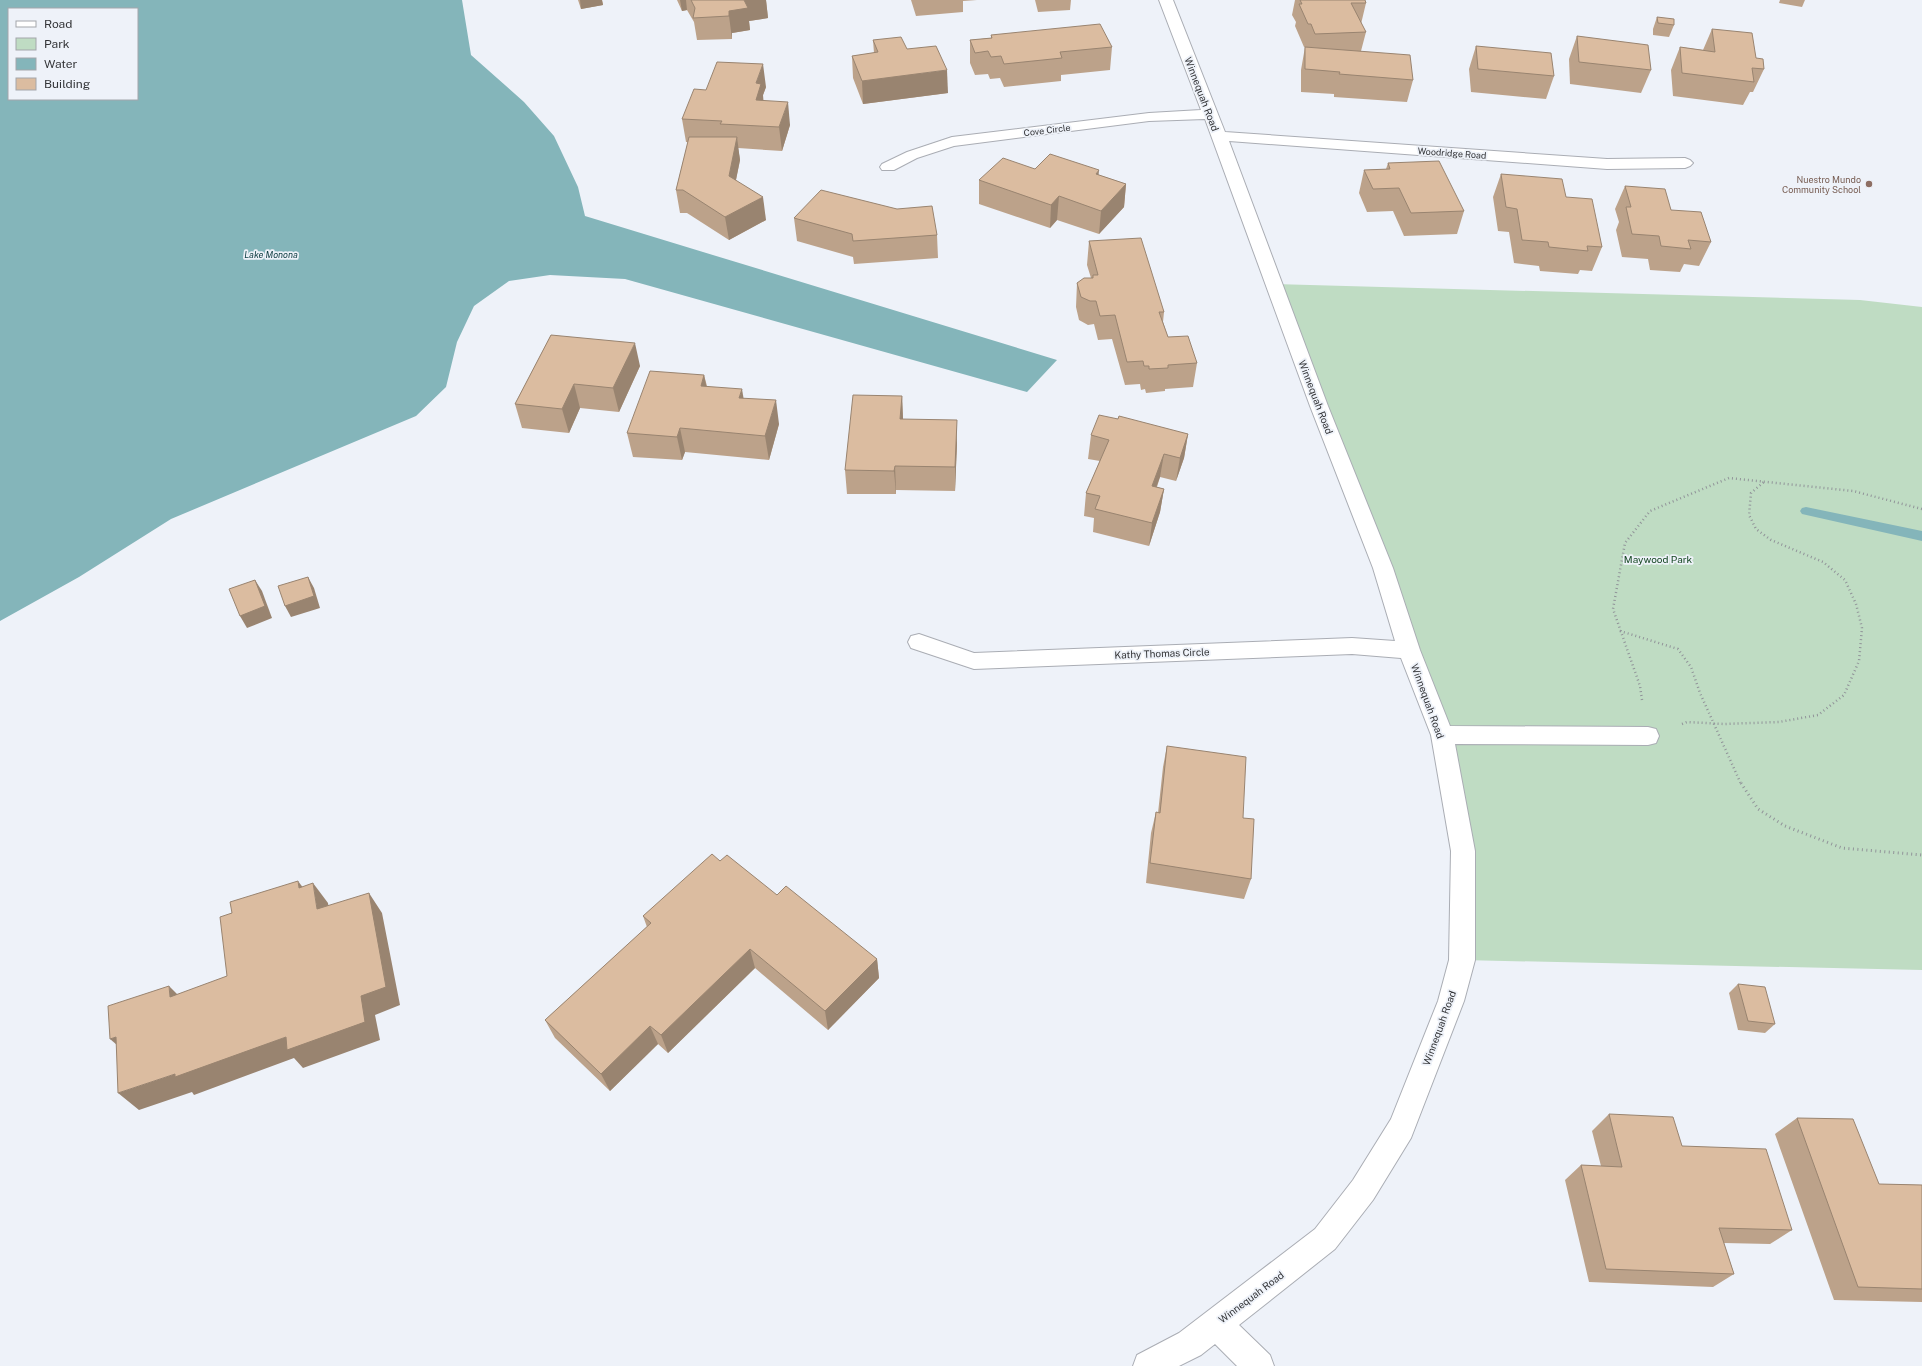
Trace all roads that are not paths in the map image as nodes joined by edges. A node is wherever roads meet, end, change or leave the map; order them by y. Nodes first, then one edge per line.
1 (1166, 0) edge
2 (1215, 125) junction
3 (1684, 163) dead end
4 (888, 167) dead end
5 (919, 642) dead end
6 (1409, 650) junction
7 (1442, 735) junction
8 (1648, 736) road end
9 (1216, 1324) junction
10 (1148, 1366) edge
11 (1260, 1366) edge

1 - 2 street, Winnequah Road
2 - 3 street, Woodridge Road
2 - 4 street, Cove Circle
2 - 6 street, Winnequah Road
5 - 6 street, Kathy Thomas Circle
6 - 7 street, Winnequah Road
7 - 8 street
7 - 9 street, Winnequah Road
9 - 10 street, Winnequah Road
9 - 11 street

